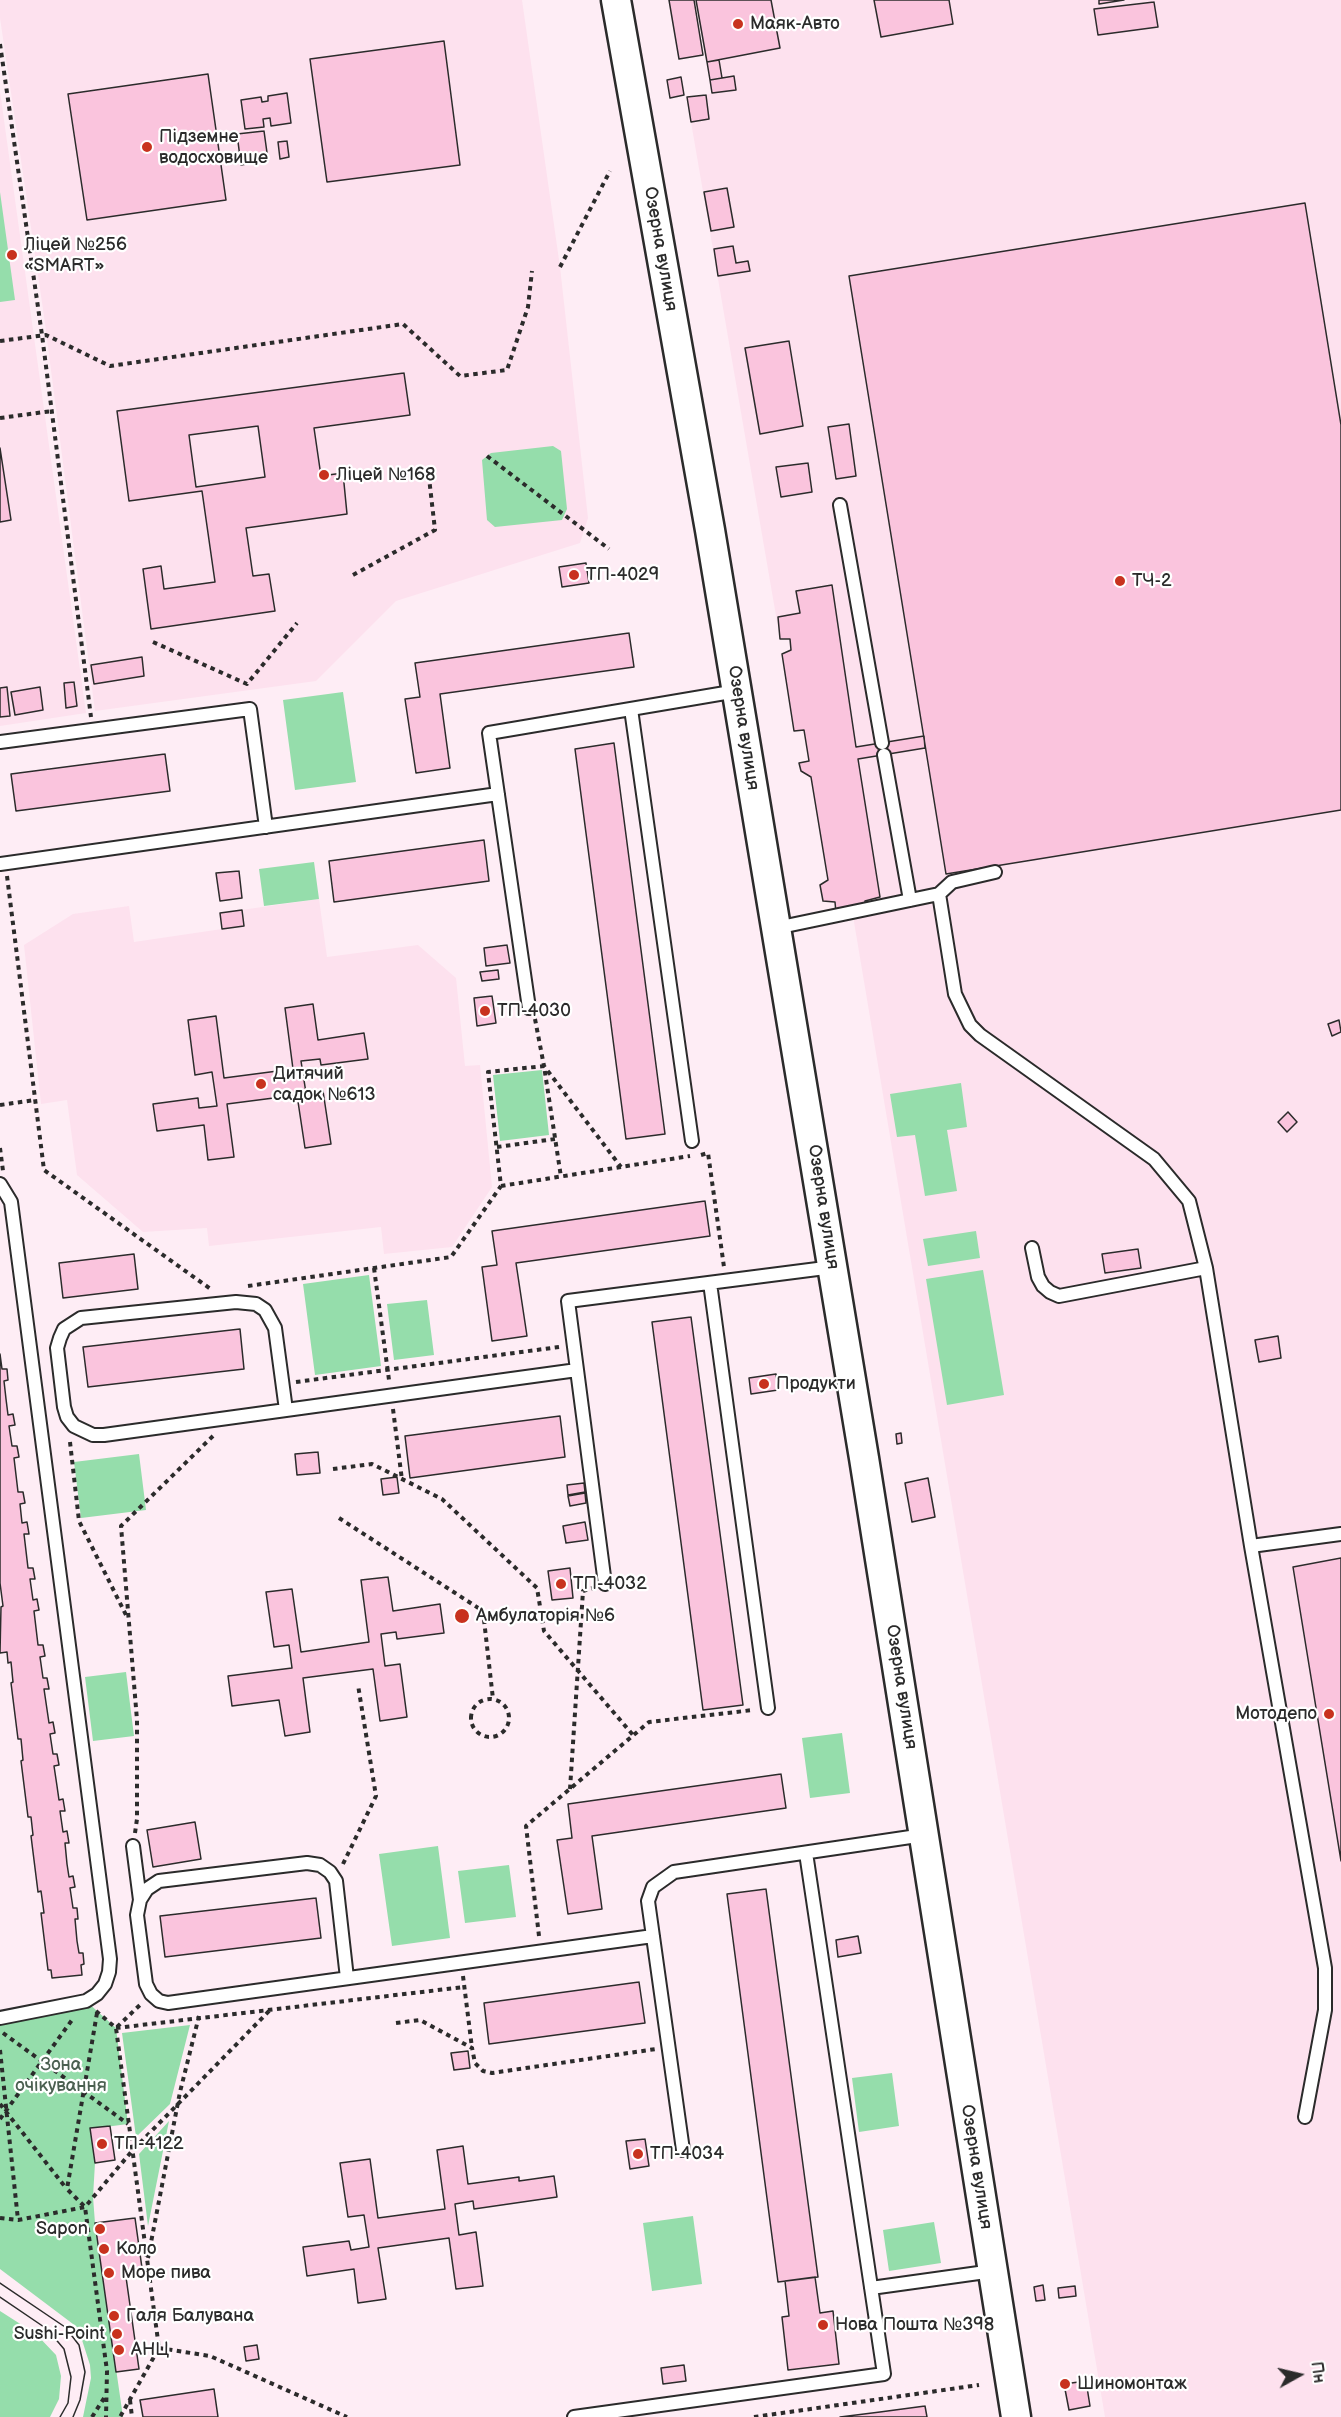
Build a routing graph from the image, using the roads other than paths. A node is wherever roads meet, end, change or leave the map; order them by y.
1 (616, 0) edge
2 (840, 506) dead end
3 (737, 691) junction
4 (631, 709) junction
5 (0, 742) edge
6 (498, 794) junction
7 (266, 826) junction
8 (3, 864) edge
9 (995, 872) dead end
10 (939, 894) junction
11 (910, 900) junction
12 (776, 928) junction
13 (529, 1008) road end
14 (692, 1141) dead end
15 (0, 1184) edge
16 (1032, 1248) dead end
17 (833, 1267) junction
18 (1206, 1268) junction
19 (710, 1283) junction
20 (577, 1370) junction
21 (286, 1410) junction
22 (1341, 1534) edge
23 (1251, 1546) junction
24 (605, 1584) road end
25 (768, 1708) road end
26 (924, 1836) junction
27 (133, 1846) road end
28 (806, 1852) junction
29 (140, 1900) junction
30 (653, 1936) junction
31 (347, 1978) junction
32 (0, 2018) edge
33 (1305, 2117) dead end
34 (683, 2150) dead end
35 (993, 2271) junction
36 (872, 2288) junction
37 (574, 2417) edge
38 (1016, 2417) edge

1 - 3 street, Озерна вулиця
2 - 11 lane
3 - 4 lane
3 - 12 street, Озерна вулиця
4 - 6 lane
4 - 14 lane
5 - 7 lane
6 - 7 lane
6 - 13 lane
7 - 8 lane
9 - 10 lane
10 - 11 lane
10 - 18 lane
11 - 12 lane
12 - 17 street, Озерна вулиця
15 - 32 lane
16 - 18 lane
17 - 19 lane
17 - 26 street, Озерна вулиця
18 - 23 lane
19 - 20 lane
19 - 25 lane
20 - 21 lane
20 - 24 lane
21 - 21 lane
22 - 23 lane
23 - 33 lane
26 - 28 lane
26 - 35 street, Озерна вулиця
27 - 29 lane
28 - 30 lane
28 - 36 lane
29 - 31 lane
29 - 31 lane
30 - 31 lane
30 - 34 lane
35 - 36 lane
35 - 38 street, Озерна вулиця
36 - 37 lane

